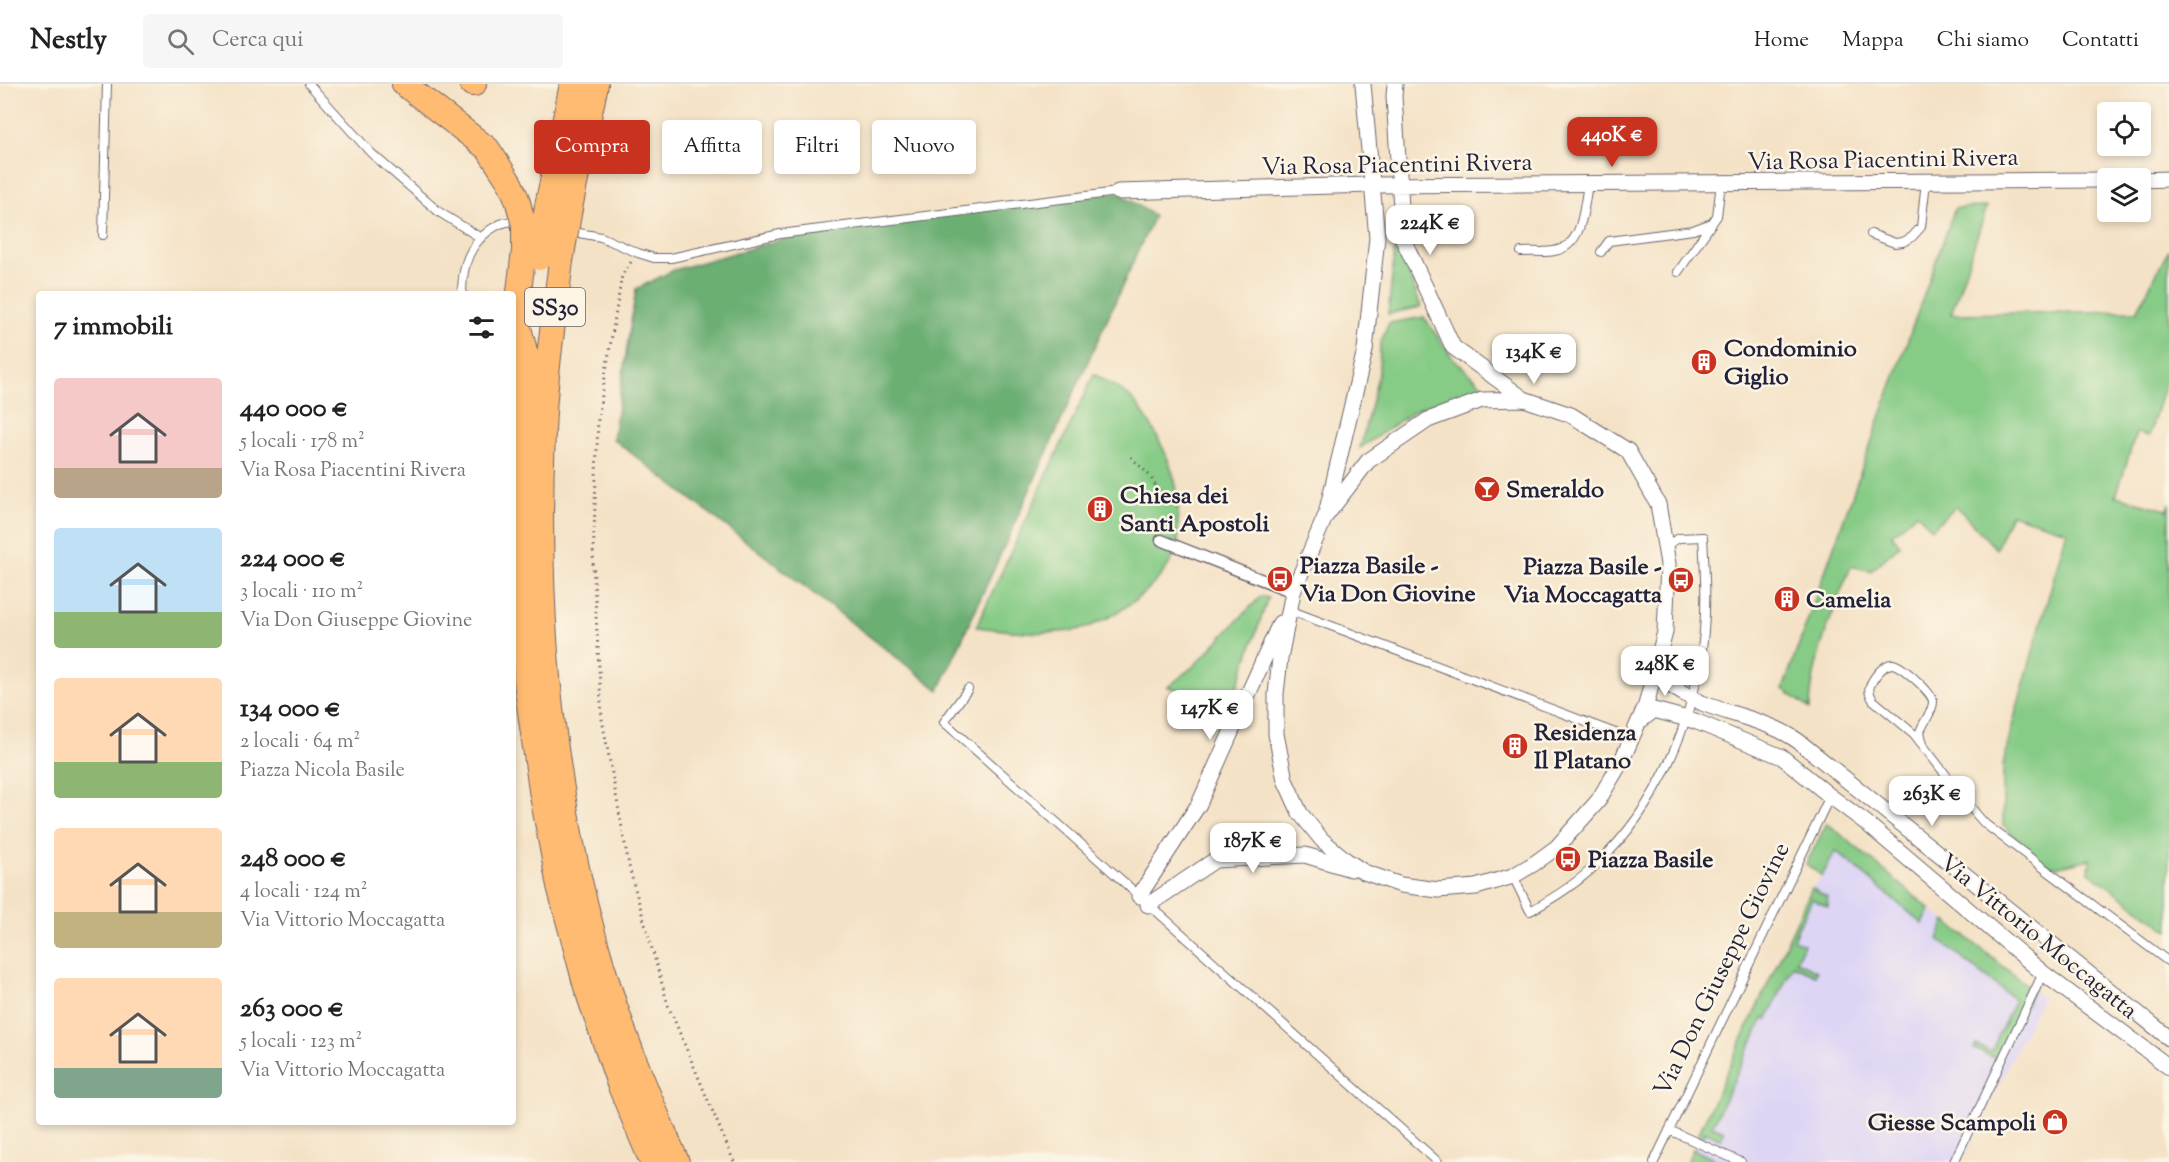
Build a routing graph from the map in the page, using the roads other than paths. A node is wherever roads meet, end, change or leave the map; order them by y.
1 (107, 84) edge
2 (309, 84) edge
3 (404, 84) edge
4 (572, 84) edge
5 (596, 84) edge
6 (1364, 84) edge
7 (1395, 84) edge
8 (2169, 179) edge
9 (2097, 180) edge
10 (2151, 180) edge
11 (1926, 182) junction
12 (1721, 183) junction
13 (1372, 185) junction
14 (1588, 185) junction
15 (1400, 186) junction
16 (1118, 192) joint
17 (558, 207) junction
18 (1712, 223) junction
19 (1871, 234) dead end
20 (103, 235) dead end
21 (481, 238) junction
22 (1521, 252) dead end
23 (1601, 252) dead end
24 (541, 256) junction
25 (1678, 272) dead end
26 (463, 291) edge
27 (538, 354) junction
28 (1524, 399) junction
29 (1325, 517) junction
30 (1161, 540) dead end
31 (1665, 546) junction
32 (1293, 592) junction
33 (1289, 610) junction
34 (1658, 658) junction
35 (968, 689) dead end
36 (1692, 697) junction
37 (1686, 718) junction
38 (1637, 723) junction
39 (1631, 739) junction
40 (1924, 748) junction
41 (1830, 796) junction
42 (1364, 872) junction
43 (1513, 876) junction
44 (1143, 901) junction
45 (2169, 962) edge
46 (2043, 973) junction
47 (2169, 1038) edge
48 (2169, 1067) edge
49 (1669, 1130) junction
50 (652, 1162) edge
51 (677, 1162) edge
52 (1438, 1162) edge
53 (1654, 1162) edge
54 (1741, 1162) edge
55 (1954, 1162) edge

1 - 20 lane
2 - 21 lane
3 - 24 highway, bridge
4 - 17 highway, SS30
5 - 17 highway, SS30
6 - 13 street
7 - 15 street
8 - 10 street
9 - 11 street, Via Rosa Piacentini Rivera
11 - 12 street, Via Rosa Piacentini Rivera
11 - 19 lane
12 - 14 street, Via Rosa Piacentini Rivera
12 - 18 lane
13 - 15 street, Via Rosa Piacentini Rivera
13 - 16 street, Via Rosa Piacentini Rivera
13 - 29 street
14 - 15 street, Via Rosa Piacentini Rivera
14 - 22 lane
15 - 28 street
16 - 21 lane
17 - 24 highway, SS30, bridge
18 - 23 lane
18 - 25 lane
21 - 26 lane
24 - 27 highway, SS30
24 - 27 highway
27 - 50 highway
27 - 51 highway
28 - 29 street
28 - 31 street
29 - 32 street
30 - 32 street
31 - 34 street
31 - 36 lane
32 - 33 street
32 - 44 street
33 - 39 lane
33 - 42 street
34 - 36 street, Via Vittorio Moccagatta
34 - 38 street
35 - 44 lane
36 - 37 lane
36 - 47 street, Via Vittorio Moccagatta
37 - 38 street, Via Vittorio Moccagatta
37 - 41 street, Via Vittorio Moccagatta
37 - 43 lane
38 - 39 street
39 - 43 street
40 - 40 lane
40 - 45 lane
41 - 46 street, Via Vittorio Moccagatta
41 - 49 lane, Via Don Giuseppe Giovine
42 - 43 street
42 - 44 street
44 - 52 lane
46 - 48 street, Via Vittorio Moccagatta
46 - 55 lane
49 - 53 lane, Via Don Giuseppe Giovine
49 - 54 lane

